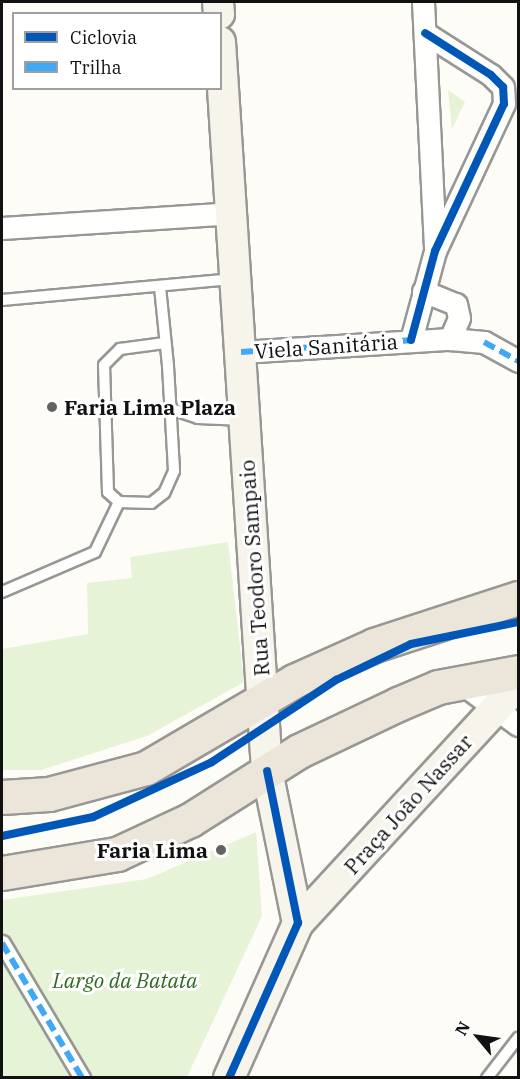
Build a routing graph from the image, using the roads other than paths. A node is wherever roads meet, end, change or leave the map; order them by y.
1 (423, 2) edge
2 (425, 33) junction
3 (222, 73) edge
4 (231, 213) junction
5 (2, 228) edge
6 (435, 251) junction
7 (236, 279) junction
8 (160, 287) junction
9 (423, 291) junction
10 (2, 300) edge
11 (450, 339) junction
12 (411, 340) junction
13 (165, 344) junction
14 (241, 352) junction
15 (519, 361) edge
16 (171, 409) junction
17 (244, 420) junction
18 (119, 502) junction
19 (2, 592) edge
20 (519, 598) edge
21 (519, 672) edge
22 (461, 683) junction
23 (519, 685) edge
24 (263, 698) junction
25 (507, 717) edge
26 (267, 771) junction
27 (2, 797) edge
28 (2, 873) edge
29 (298, 923) junction
30 (2, 943) edge
31 (519, 1038) edge
32 (82, 1077) edge
33 (229, 1077) edge
34 (487, 1077) edge

1 - 2 street
2 - 6 street
2 - 6 street
3 - 4 main road, Rua Teodoro Sampaio
4 - 5 street
4 - 7 main road, Rua Teodoro Sampaio
6 - 9 street
7 - 8 lane
7 - 14 main road, Rua Teodoro Sampaio
8 - 10 lane
8 - 13 lane
9 - 11 street
9 - 12 street
11 - 12 street, Viela Sanitária
11 - 15 street, Viela Sanitária
12 - 14 street, Viela Sanitária
13 - 16 lane
13 - 18 lane
14 - 17 main road, Rua Teodoro Sampaio
16 - 17 lane
16 - 18 lane
17 - 24 main road, Rua Teodoro Sampaio
18 - 19 lane
20 - 24 highway
21 - 22 highway
22 - 25 street
22 - 26 highway
23 - 25 main road, Praça João Nassar
24 - 26 main road, Rua Teodoro Sampaio
24 - 27 highway
25 - 29 main road, Praça João Nassar
26 - 28 highway
26 - 29 main road, Rua Teodoro Sampaio
29 - 33 main road
30 - 32 street
31 - 34 lane

